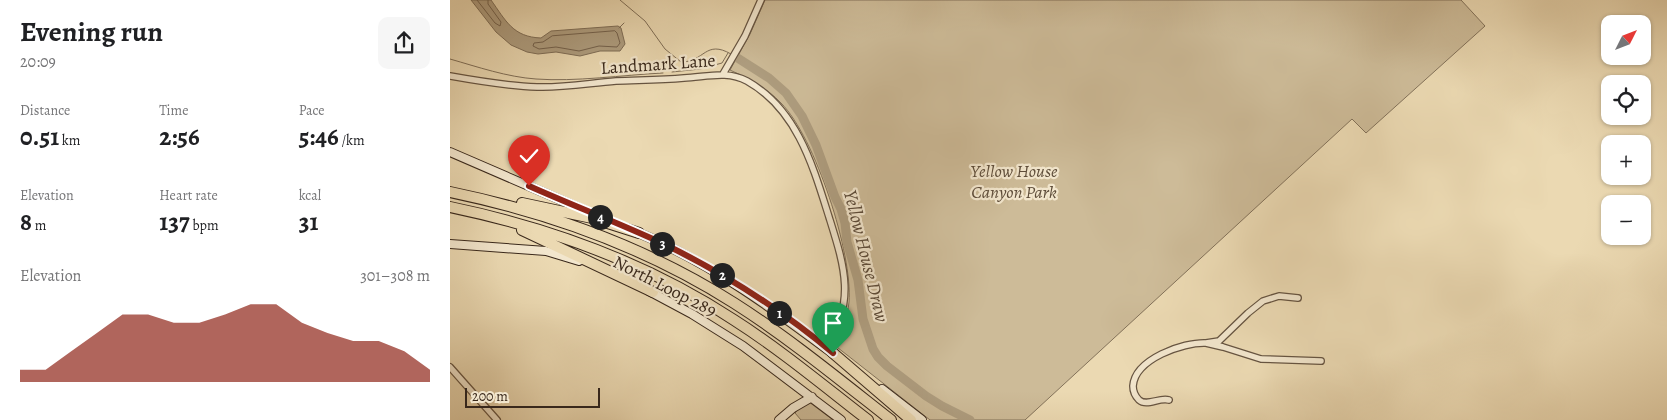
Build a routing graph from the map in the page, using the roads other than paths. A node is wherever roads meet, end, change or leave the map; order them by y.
1 (761, 0) edge
2 (723, 74) junction
3 (450, 76) edge
4 (450, 152) edge
5 (450, 192) edge
6 (450, 207) edge
7 (475, 212) junction
8 (639, 233) junction
9 (450, 244) edge
10 (653, 292) junction
11 (1298, 298) dead end
12 (1206, 343) junction
13 (829, 350) junction
14 (1321, 362) dead end
15 (450, 367) edge
16 (799, 387) junction
17 (812, 397) junction
18 (1169, 400) dead end
19 (793, 408) junction
20 (497, 420) edge
21 (779, 420) edge
22 (840, 420) edge
23 (868, 420) edge
24 (891, 420) edge
25 (911, 420) edge
26 (922, 420) edge

1 - 2 street
2 - 3 street, Landmark Lane
2 - 13 street, Landmark Lane
4 - 8 main road, North Loop 289
5 - 8 highway
5 - 24 highway
6 - 7 highway
7 - 10 highway
7 - 23 highway
8 - 13 main road, North Loop 289
9 - 10 main road, North Loop 289
10 - 16 main road, North Loop 289
11 - 12 street
12 - 14 street
12 - 18 street
13 - 25 highway
13 - 26 main road, North Loop 289
15 - 20 street
16 - 17 main road, North Loop 289
16 - 19 main road
17 - 19 main road
17 - 22 main road, North Loop 289
19 - 21 main road

